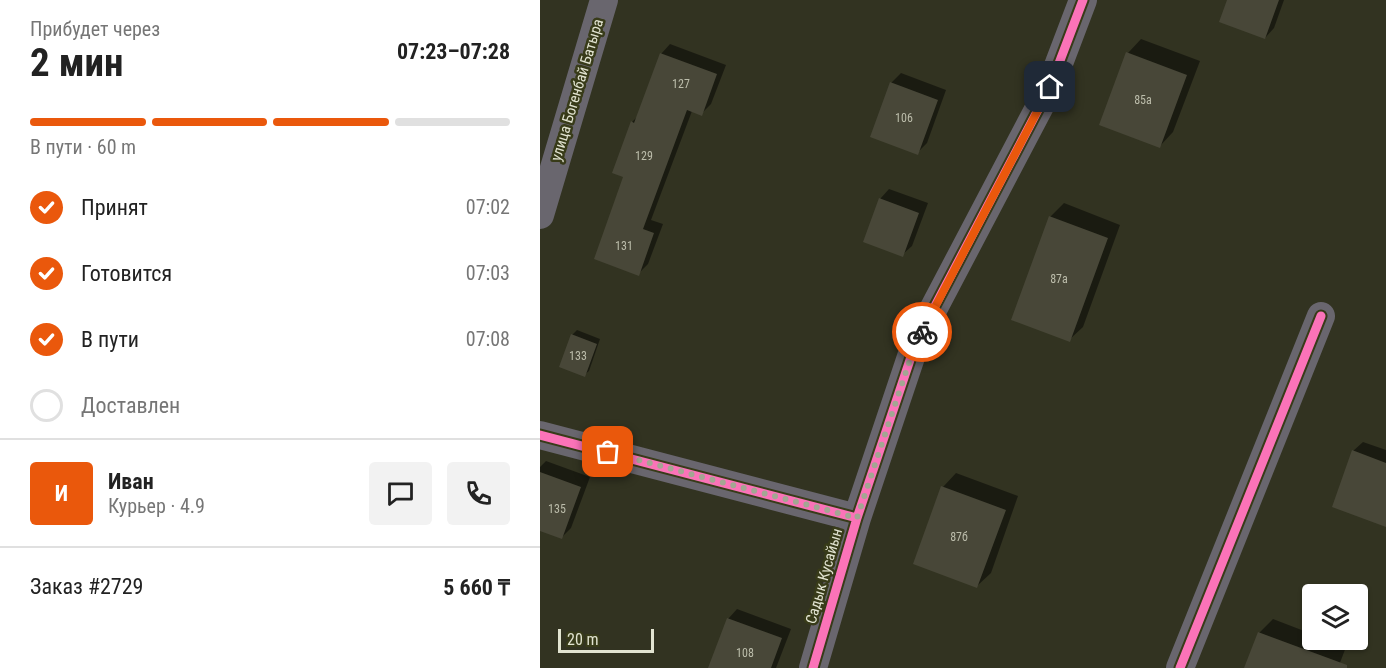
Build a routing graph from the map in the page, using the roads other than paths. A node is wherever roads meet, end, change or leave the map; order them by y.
1 (604, 0) edge
2 (1083, 0) edge
3 (540, 215) edge
4 (1321, 316) dead end
5 (540, 435) edge
6 (857, 518) junction
7 (813, 668) edge
8 (1180, 668) edge

1 - 3 street, улица Богенбай Батыра
2 - 6 street, Садык Кусайын
4 - 8 street
5 - 6 street
6 - 7 street, Садык Кусайын

